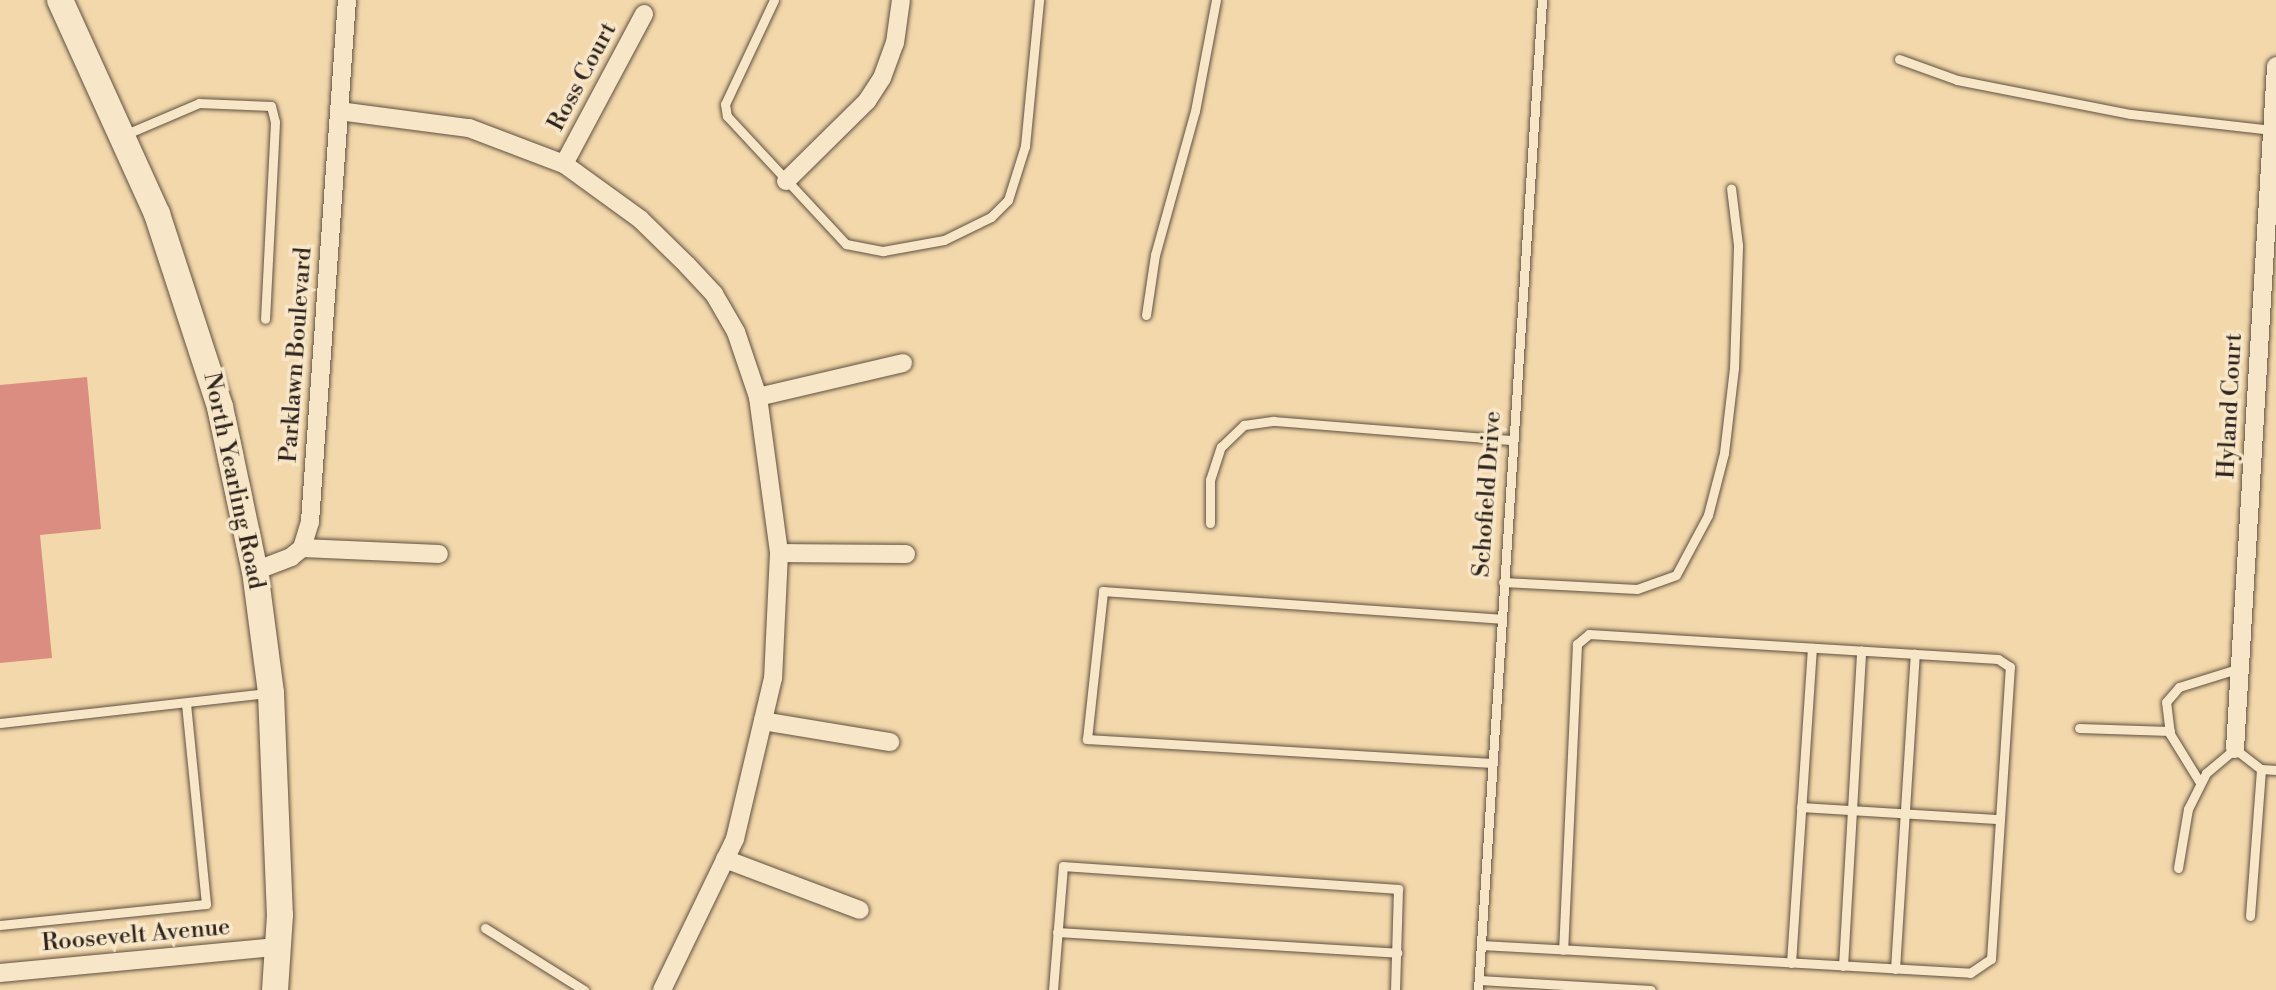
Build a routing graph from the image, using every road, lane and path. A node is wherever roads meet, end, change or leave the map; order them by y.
1 (60, 0) edge
2 (347, 0) edge
3 (774, 0) edge
4 (901, 0) edge
5 (1039, 0) edge
6 (1216, 0) edge
7 (1542, 0) edge
8 (644, 14) dead end
9 (1899, 59) dead end
10 (2276, 66) edge
11 (339, 111) junction
12 (2272, 130) junction
13 (124, 135) junction
14 (564, 164) junction
15 (786, 181) junction
16 (1731, 188) dead end
17 (1146, 315) dead end
18 (265, 319) dead end
19 (903, 363) dead end
20 (758, 397) junction
21 (1512, 440) junction
22 (1210, 523) dead end
23 (302, 548) junction
24 (779, 553) junction
25 (439, 554) dead end
26 (906, 554) dead end
27 (255, 571) junction
28 (1503, 582) junction
29 (1500, 619) junction
30 (1812, 648) junction
31 (1861, 651) junction
32 (1915, 654) junction
33 (2240, 668) junction
34 (271, 693) junction
35 (186, 705) junction
36 (763, 721) junction
37 (0, 723) edge
38 (2079, 728) dead end
39 (2170, 731) junction
40 (890, 742) dead end
41 (2235, 749) junction
42 (1492, 763) junction
43 (2261, 769) junction
44 (2276, 770) edge
45 (2199, 781) junction
46 (1801, 807) junction
47 (1852, 810) junction
48 (1904, 813) junction
49 (2000, 819) junction
50 (725, 859) junction
51 (2178, 868) dead end
52 (860, 910) dead end
53 (2250, 916) dead end
54 (0, 925) edge
55 (485, 928) dead end
56 (1057, 932) junction
57 (1481, 945) junction
58 (277, 947) junction
59 (1563, 950) junction
60 (1397, 953) junction
61 (1791, 963) junction
62 (1843, 966) junction
63 (1895, 969) junction
64 (0, 973) edge
65 (1479, 985) edge
66 (275, 990) edge
67 (584, 990) edge
68 (662, 990) edge
69 (1053, 990) edge
70 (1395, 990) edge
71 (1651, 990) edge

1 - 13 main road, North Yearling Road
2 - 11 street, Parklawn Boulevard
3 - 15 lane
4 - 15 street
5 - 15 lane
6 - 17 lane
7 - 21 lane, Schofield Drive
8 - 14 street, Ross Court
9 - 12 lane
10 - 12 street, Hyland Court
11 - 14 street
11 - 23 street, Parklawn Boulevard
12 - 33 street, Hyland Court
13 - 18 lane
13 - 27 main road, North Yearling Road
14 - 20 street
16 - 28 lane
19 - 20 street
20 - 24 street
21 - 22 lane
21 - 28 lane, Schofield Drive
23 - 25 street
23 - 27 street
24 - 26 street
24 - 36 street
27 - 34 main road, North Yearling Road
28 - 29 lane, Schofield Drive
29 - 42 lane, Schofield Drive
29 - 42 lane
30 - 31 lane
30 - 46 lane
30 - 59 lane
31 - 32 lane
31 - 47 lane
32 - 48 lane
32 - 49 lane
33 - 39 lane
33 - 41 street, Hyland Court
34 - 35 lane
34 - 58 main road, North Yearling Road
35 - 37 lane
35 - 54 lane
36 - 40 street
36 - 50 street
38 - 39 lane
39 - 45 lane
41 - 43 lane
41 - 45 lane
42 - 57 lane, Schofield Drive
43 - 44 lane
43 - 53 lane
45 - 51 lane
46 - 47 lane
46 - 61 lane
47 - 48 lane
47 - 62 lane
48 - 49 lane
48 - 63 lane
49 - 63 lane
50 - 52 street
50 - 68 street
55 - 67 lane
56 - 60 lane
56 - 60 lane
56 - 69 lane
57 - 59 lane
57 - 65 lane, Schofield Drive
58 - 64 street, Roosevelt Avenue
58 - 66 main road, North Yearling Road
59 - 61 lane
60 - 70 lane
61 - 62 lane
62 - 63 lane
65 - 71 lane

